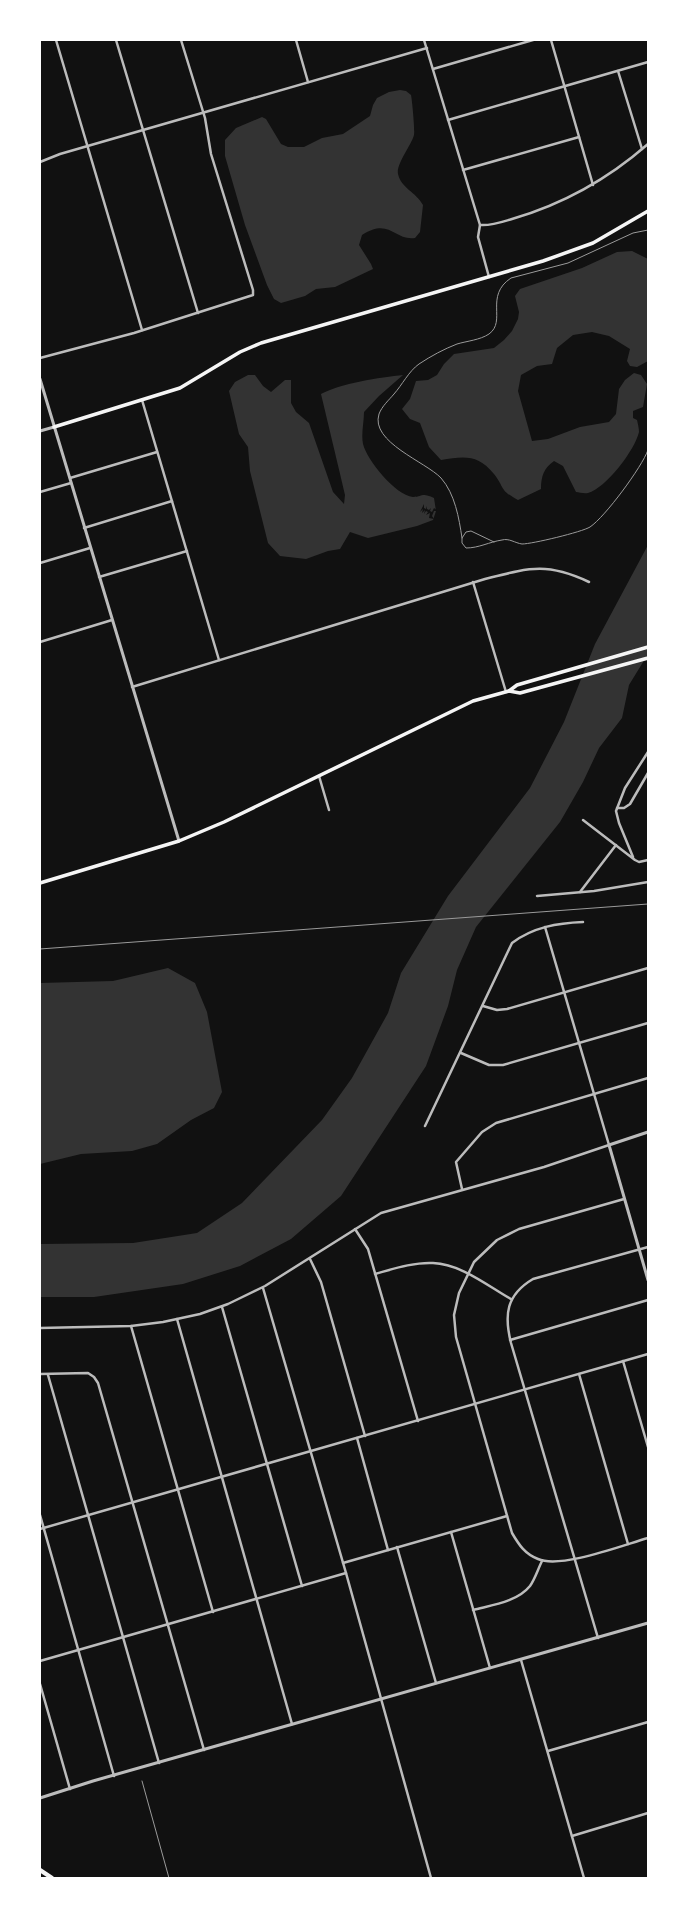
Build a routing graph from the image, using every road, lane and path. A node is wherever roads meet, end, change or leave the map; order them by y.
1 (56, 40) edge
2 (116, 40) edge
3 (181, 40) edge
4 (296, 40) edge
5 (424, 40) edge
6 (533, 40) edge
7 (550, 40) edge
8 (426, 48) junction
9 (648, 62) edge
10 (433, 69) junction
11 (618, 71) junction
12 (308, 82) junction
13 (564, 86) junction
14 (203, 113) junction
15 (448, 120) junction
16 (143, 130) junction
17 (579, 137) junction
18 (648, 144) edge
19 (88, 146) junction
20 (642, 149) junction
21 (40, 162) edge
22 (463, 170) junction
23 (593, 185) junction
24 (648, 211) edge
25 (480, 226) junction
26 (490, 277) junction
27 (198, 313) junction
28 (142, 330) junction
29 (40, 358) edge
30 (40, 379) edge
31 (142, 400) junction
32 (54, 427) junction
33 (40, 431) edge
34 (157, 452) junction
35 (70, 478) junction
36 (71, 483) junction
37 (40, 492) edge
38 (172, 501) junction
39 (84, 528) junction
40 (90, 548) junction
41 (187, 551) junction
42 (40, 563) edge
43 (99, 576) junction
44 (474, 582) junction
45 (589, 582) dead end
46 (112, 620) junction
47 (40, 642) edge
48 (648, 648) edge
49 (648, 658) edge
50 (219, 660) junction
51 (132, 687) junction
52 (508, 692) junction
53 (648, 752) edge
54 (648, 774) edge
55 (318, 775) junction
56 (617, 808) junction
57 (329, 810) dead end
58 (583, 820) dead end
59 (179, 841) junction
60 (616, 846) junction
61 (633, 857) junction
62 (648, 860) edge
63 (648, 882) edge
64 (40, 883) edge
65 (580, 892) junction
66 (537, 896) dead end
67 (583, 922) dead end
68 (545, 927) junction
69 (648, 968) edge
70 (564, 993) junction
71 (483, 1006) junction
72 (648, 1023) edge
73 (578, 1043) junction
74 (461, 1053) junction
75 (648, 1078) edge
76 (594, 1094) junction
77 (425, 1126) dead end
78 (648, 1132) edge
79 (609, 1145) junction
80 (462, 1190) junction
81 (624, 1199) junction
82 (355, 1229) junction
83 (648, 1247) edge
84 (639, 1249) junction
85 (310, 1259) junction
86 (375, 1274) junction
87 (466, 1274) junction
88 (648, 1280) edge
89 (262, 1288) junction
90 (511, 1299) junction
91 (648, 1300) edge
92 (222, 1307) junction
93 (176, 1319) junction
94 (131, 1326) junction
95 (40, 1328) edge
96 (510, 1340) junction
97 (648, 1354) edge
98 (623, 1361) junction
99 (40, 1374) edge
100 (579, 1374) junction
101 (48, 1375) junction
102 (525, 1390) junction
103 (475, 1404) junction
104 (418, 1421) junction
105 (365, 1436) junction
106 (357, 1438) junction
107 (648, 1447) edge
108 (311, 1451) junction
109 (267, 1464) junction
110 (222, 1477) junction
111 (178, 1490) junction
112 (133, 1503) junction
113 (40, 1515) edge
114 (88, 1515) junction
115 (507, 1516) junction
116 (44, 1528) junction
117 (40, 1529) edge
118 (451, 1532) junction
119 (648, 1538) edge
120 (628, 1544) junction
121 (397, 1547) junction
122 (388, 1550) junction
123 (574, 1559) junction
124 (542, 1561) junction
125 (343, 1563) junction
126 (346, 1573) junction
127 (302, 1586) junction
128 (256, 1600) junction
129 (473, 1610) junction
130 (213, 1612) junction
131 (648, 1623) edge
132 (168, 1625) junction
133 (123, 1638) junction
134 (598, 1638) junction
135 (78, 1650) junction
136 (521, 1660) junction
137 (40, 1662) edge
138 (490, 1668) junction
139 (40, 1684) edge
140 (436, 1684) junction
141 (380, 1699) junction
142 (648, 1722) edge
143 (292, 1725) junction
144 (204, 1751) junction
145 (548, 1751) junction
146 (159, 1763) junction
147 (114, 1776) junction
148 (70, 1789) junction
149 (40, 1798) edge
150 (648, 1813) edge
151 (572, 1836) junction
152 (40, 1870) edge
153 (52, 1878) edge
154 (431, 1878) edge
155 (584, 1878) edge

1 - 19 street
2 - 16 street
3 - 14 street
4 - 12 street
5 - 8 street
6 - 10 street
7 - 13 street
8 - 10 street
8 - 12 street
9 - 11 street
10 - 15 street
11 - 13 street
11 - 20 street
12 - 14 street
13 - 15 street
13 - 17 street
14 - 16 street
14 - 27 street
15 - 22 street
16 - 19 street
16 - 27 street
17 - 22 street
17 - 23 street
18 - 20 street
19 - 21 street
19 - 28 street
20 - 23 street
22 - 25 street
23 - 25 street
24 - 26 main road
25 - 26 street
26 - 31 main road
27 - 28 street
28 - 29 street
30 - 32 street
31 - 32 main road
31 - 34 street
32 - 33 street
32 - 35 street
34 - 35 street
34 - 38 street
35 - 36 street
36 - 37 street
36 - 39 street
38 - 39 street
38 - 41 street
39 - 40 street
40 - 42 street
40 - 43 street
41 - 43 street
41 - 50 street
43 - 46 street
44 - 45 street
44 - 50 street
44 - 52 street
46 - 47 street
46 - 51 street
48 - 52 main road
49 - 52 main road
50 - 51 street
51 - 59 street
52 - 55 main road
53 - 56 street
54 - 56 street
55 - 57 street
55 - 59 main road
56 - 61 street
58 - 60 street
59 - 64 main road
60 - 61 street
60 - 65 street
61 - 62 street
63 - 65 street
65 - 66 street
67 - 68 street
68 - 70 street
68 - 71 street
69 - 70 street
70 - 71 street
70 - 73 street
71 - 74 street
72 - 73 street
73 - 74 street
73 - 76 street
74 - 77 street
75 - 76 street
76 - 79 street
76 - 80 street
78 - 79 street
79 - 80 street
79 - 81 street
80 - 82 street
81 - 84 street
81 - 87 street
82 - 85 street
82 - 86 street
83 - 84 street
84 - 88 street
84 - 90 street
85 - 89 street
85 - 105 street
86 - 87 street
86 - 104 street
87 - 90 street
87 - 103 street
89 - 92 street
89 - 108 street
90 - 96 street
91 - 96 street
92 - 93 street
92 - 109 street
93 - 94 street
93 - 110 street
94 - 95 street
94 - 111 street
96 - 102 street
97 - 98 street
98 - 100 street
98 - 107 street
99 - 101 street
100 - 102 street
100 - 120 street
101 - 112 street
101 - 114 street
102 - 103 street
102 - 123 street
103 - 104 street
103 - 115 street
104 - 105 street
105 - 106 street
106 - 108 street
106 - 122 street
108 - 109 street
108 - 125 street
109 - 110 street
109 - 127 street
110 - 111 street
110 - 128 street
111 - 112 street
111 - 130 street
112 - 114 street
112 - 132 street
113 - 116 street
114 - 116 street
114 - 133 street
115 - 118 street
115 - 124 street
116 - 117 street
116 - 135 street
118 - 121 street
118 - 129 street
119 - 120 street
120 - 123 street
121 - 122 street
121 - 140 street
122 - 125 street
123 - 124 street
123 - 134 street
124 - 129 street
125 - 126 street
126 - 127 street
126 - 141 street
127 - 128 street
128 - 130 street
128 - 143 street
129 - 138 street
130 - 132 street
131 - 134 street
132 - 133 street
132 - 144 street
133 - 135 street
133 - 146 street
134 - 136 street
135 - 137 street
135 - 147 street
136 - 138 street
136 - 145 street
138 - 140 street
139 - 148 street
140 - 141 street
141 - 143 street
141 - 154 street
142 - 145 street
143 - 144 street
144 - 146 street
145 - 151 street
146 - 147 street
147 - 148 street
148 - 149 street
150 - 151 street
151 - 155 street
152 - 153 highway

